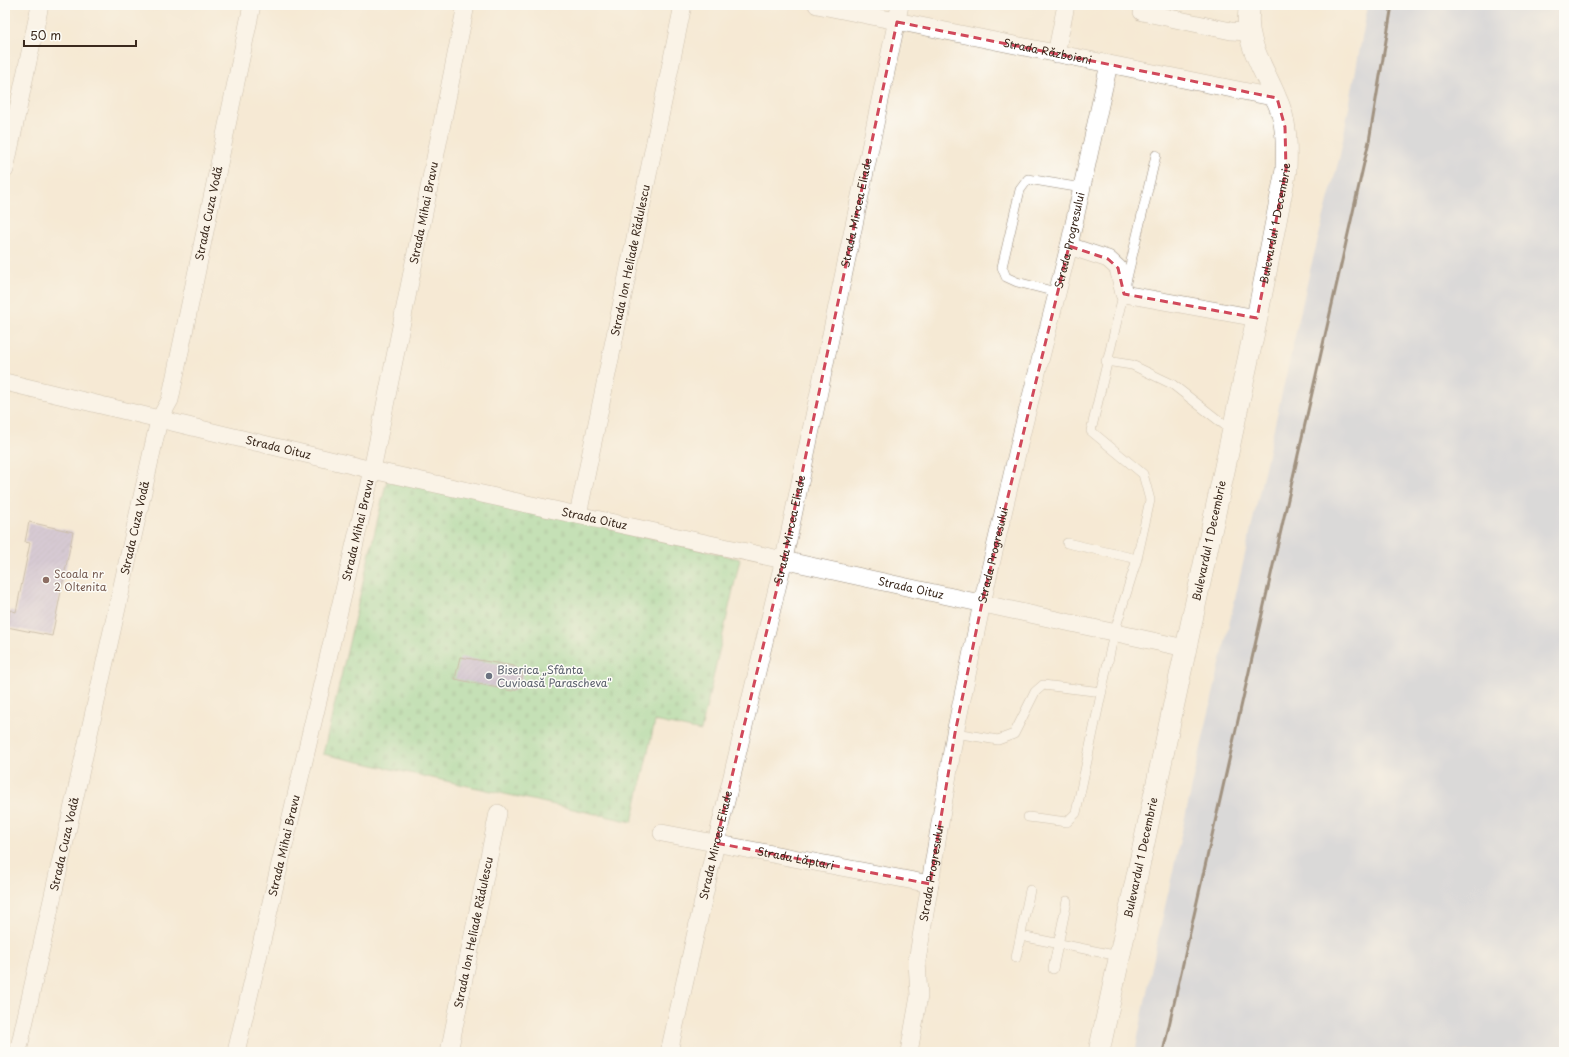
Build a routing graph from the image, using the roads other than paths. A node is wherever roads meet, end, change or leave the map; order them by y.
1 (40, 5) edge
2 (252, 5) edge
3 (466, 5) edge
4 (682, 5) edge
5 (817, 5) edge
6 (900, 5) edge
7 (1066, 5) edge
8 (1250, 5) edge
9 (1142, 12) dead end
10 (897, 22) junction
11 (1249, 32) junction
12 (1056, 54) junction
13 (1109, 64) junction
14 (1277, 98) junction
15 (1156, 155) dead end
16 (5, 170) edge
17 (1082, 188) junction
18 (1069, 246) junction
19 (1056, 292) junction
20 (1124, 294) junction
21 (1256, 318) junction
22 (1106, 361) junction
23 (5, 382) edge
24 (159, 420) junction
25 (1232, 430) junction
26 (372, 470) junction
27 (578, 516) junction
28 (1067, 543) dead end
29 (784, 559) junction
30 (1137, 559) junction
31 (982, 603) junction
32 (1114, 633) junction
33 (1185, 648) junction
34 (1102, 692) junction
35 (955, 733) junction
36 (498, 813) dead end
37 (1028, 817) dead end
38 (662, 833) dead end
39 (716, 844) junction
40 (930, 884) junction
41 (1030, 890) dead end
42 (1068, 901) dead end
43 (1021, 936) junction
44 (1059, 944) junction
45 (1119, 956) junction
46 (1016, 958) dead end
47 (1053, 969) dead end
48 (18, 1052) edge
49 (236, 1052) edge
50 (449, 1052) edge
51 (670, 1052) edge
52 (909, 1052) edge
53 (1099, 1052) edge

1 - 16 street
2 - 24 street, Strada Cuza Vodă
3 - 26 street, Strada Mihai Bravu
4 - 27 street, Strada Ion Heliade Rădulescu
5 - 10 street, Strada Războieni
6 - 10 street, Strada Mircea Eliade
7 - 12 street
8 - 11 street, Bulevardul 1 Decembrie
9 - 11 street
10 - 12 street, Strada Războieni
10 - 29 street, Strada Mircea Eliade
11 - 14 street, Bulevardul 1 Decembrie
12 - 13 street, Strada Războieni
13 - 14 street, Strada Războieni
13 - 17 street, Strada Progresului
14 - 21 street, Bulevardul 1 Decembrie
15 - 20 lane
17 - 18 street, Strada Progresului
17 - 19 lane
18 - 19 street, Strada Progresului
18 - 20 street
19 - 31 street, Strada Progresului
20 - 21 street
20 - 22 lane
21 - 25 street, Bulevardul 1 Decembrie
22 - 25 lane
22 - 30 lane
23 - 24 street, Strada Oituz
24 - 26 street, Strada Oituz
24 - 48 street, Strada Cuza Vodă
25 - 33 street, Bulevardul 1 Decembrie
26 - 27 street, Strada Oituz
26 - 49 street, Strada Mihai Bravu
27 - 29 street, Strada Oituz
28 - 30 lane
29 - 31 street, Strada Oituz
29 - 39 street, Strada Mircea Eliade
30 - 32 lane
31 - 32 street, Strada Oituz
31 - 35 street, Strada Progresului
32 - 33 street, Strada Oituz
32 - 34 lane
33 - 45 street, Bulevardul 1 Decembrie
34 - 35 lane
34 - 37 lane
35 - 40 street, Strada Progresului
36 - 50 street, Strada Ion Heliade Rădulescu
38 - 39 street, Strada Lăptari
39 - 40 street, Strada Lăptari
39 - 51 street, Strada Mircea Eliade
40 - 52 street, Strada Progresului
41 - 43 lane
42 - 44 lane
43 - 44 lane
43 - 46 lane
44 - 45 lane
44 - 47 lane
45 - 53 street, Bulevardul 1 Decembrie

